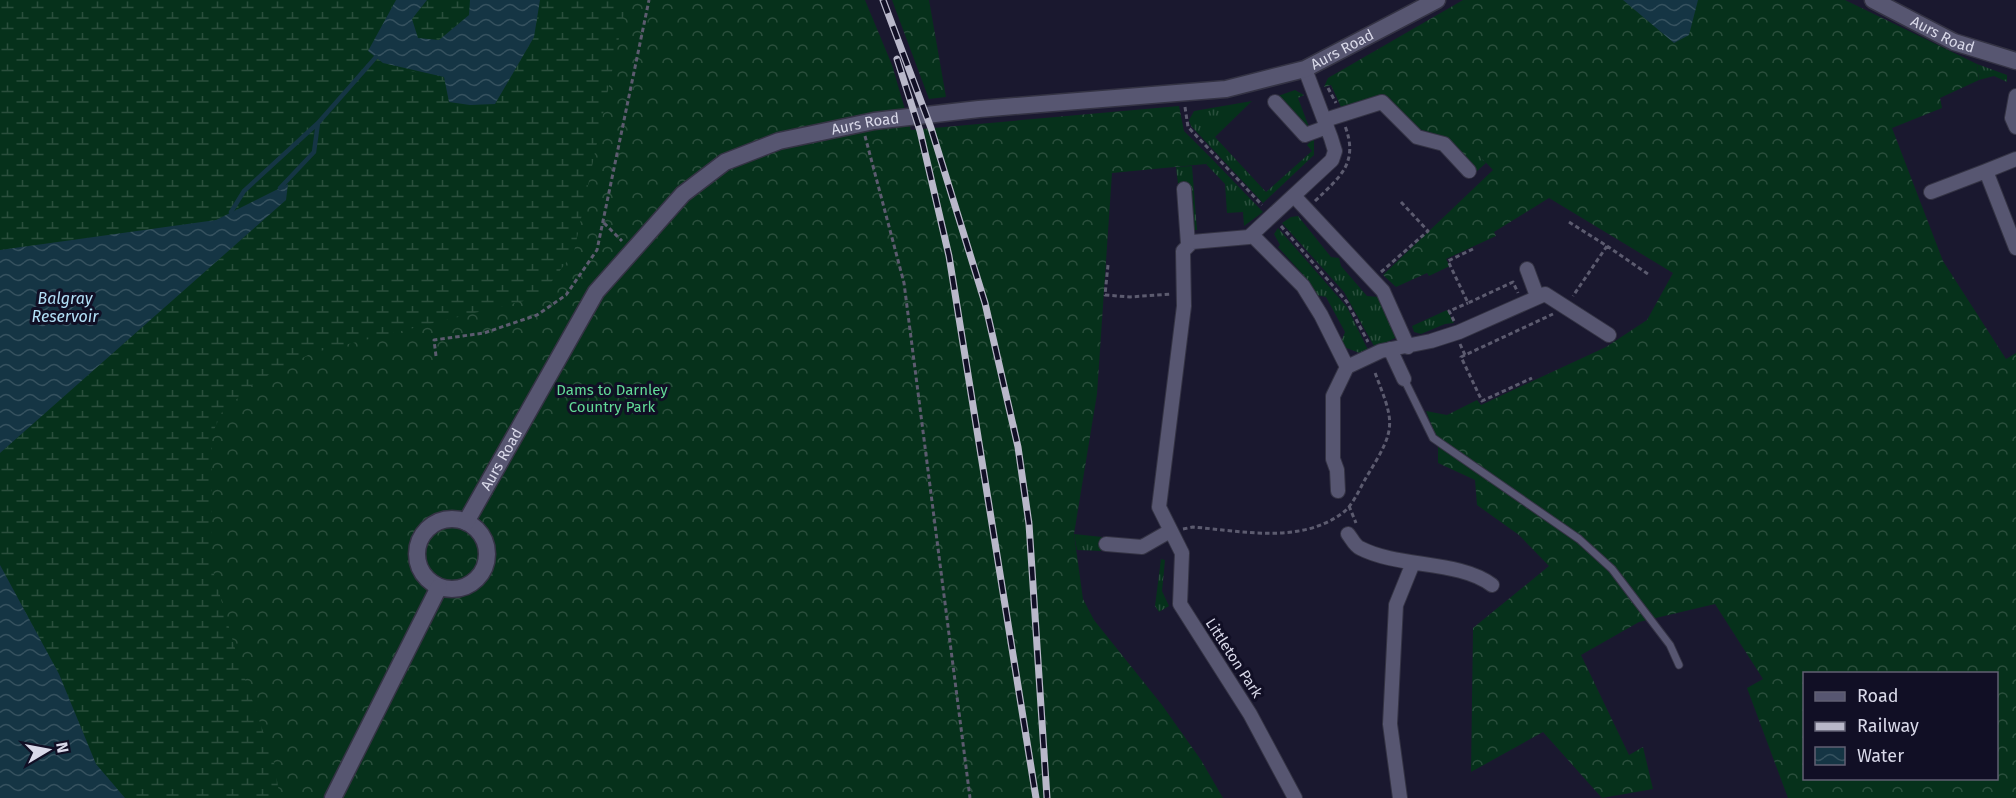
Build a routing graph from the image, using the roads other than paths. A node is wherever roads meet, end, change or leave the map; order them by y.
1 (1437, 0) edge
2 (1873, 0) edge
3 (2016, 61) edge
4 (1305, 69) junction
5 (2016, 96) edge
6 (1275, 102) dead end
7 (1326, 123) junction
8 (2016, 127) edge
9 (2016, 159) edge
10 (1469, 171) dead end
11 (1986, 171) junction
12 (1184, 189) dead end
13 (1931, 192) dead end
14 (1294, 196) junction
15 (1252, 234) junction
16 (1188, 244) junction
17 (2016, 248) edge
18 (1527, 269) dead end
19 (1537, 296) junction
20 (1609, 335) dead end
21 (1408, 347) junction
22 (1390, 349) junction
23 (1347, 367) junction
24 (1404, 379) joint
25 (1338, 491) dead end
26 (466, 522) junction
27 (1170, 531) junction
28 (1348, 534) dead end
29 (1106, 544) dead end
30 (1413, 563) junction
31 (1492, 585) dead end
32 (439, 587) junction
33 (1679, 665) dead end
34 (333, 798) edge
35 (1295, 798) edge
36 (1400, 798) edge

1 - 4 street, Aurs Road
2 - 3 street, Aurs Road
4 - 7 street
4 - 26 street, Aurs Road
5 - 8 street
6 - 7 street
7 - 10 street
7 - 14 street
9 - 11 street
11 - 13 street
11 - 17 street
12 - 16 street, Littleton Park
14 - 15 street
14 - 21 street
15 - 16 street
15 - 23 street
16 - 27 street, Littleton Park
18 - 19 street
19 - 20 street
19 - 21 street
21 - 22 street
22 - 23 street
22 - 24 street
23 - 25 street
24 - 33 lane
26 - 32 street
26 - 32 street
27 - 29 street
27 - 35 street, Littleton Park
28 - 30 street
30 - 31 street
30 - 36 street
32 - 34 street

